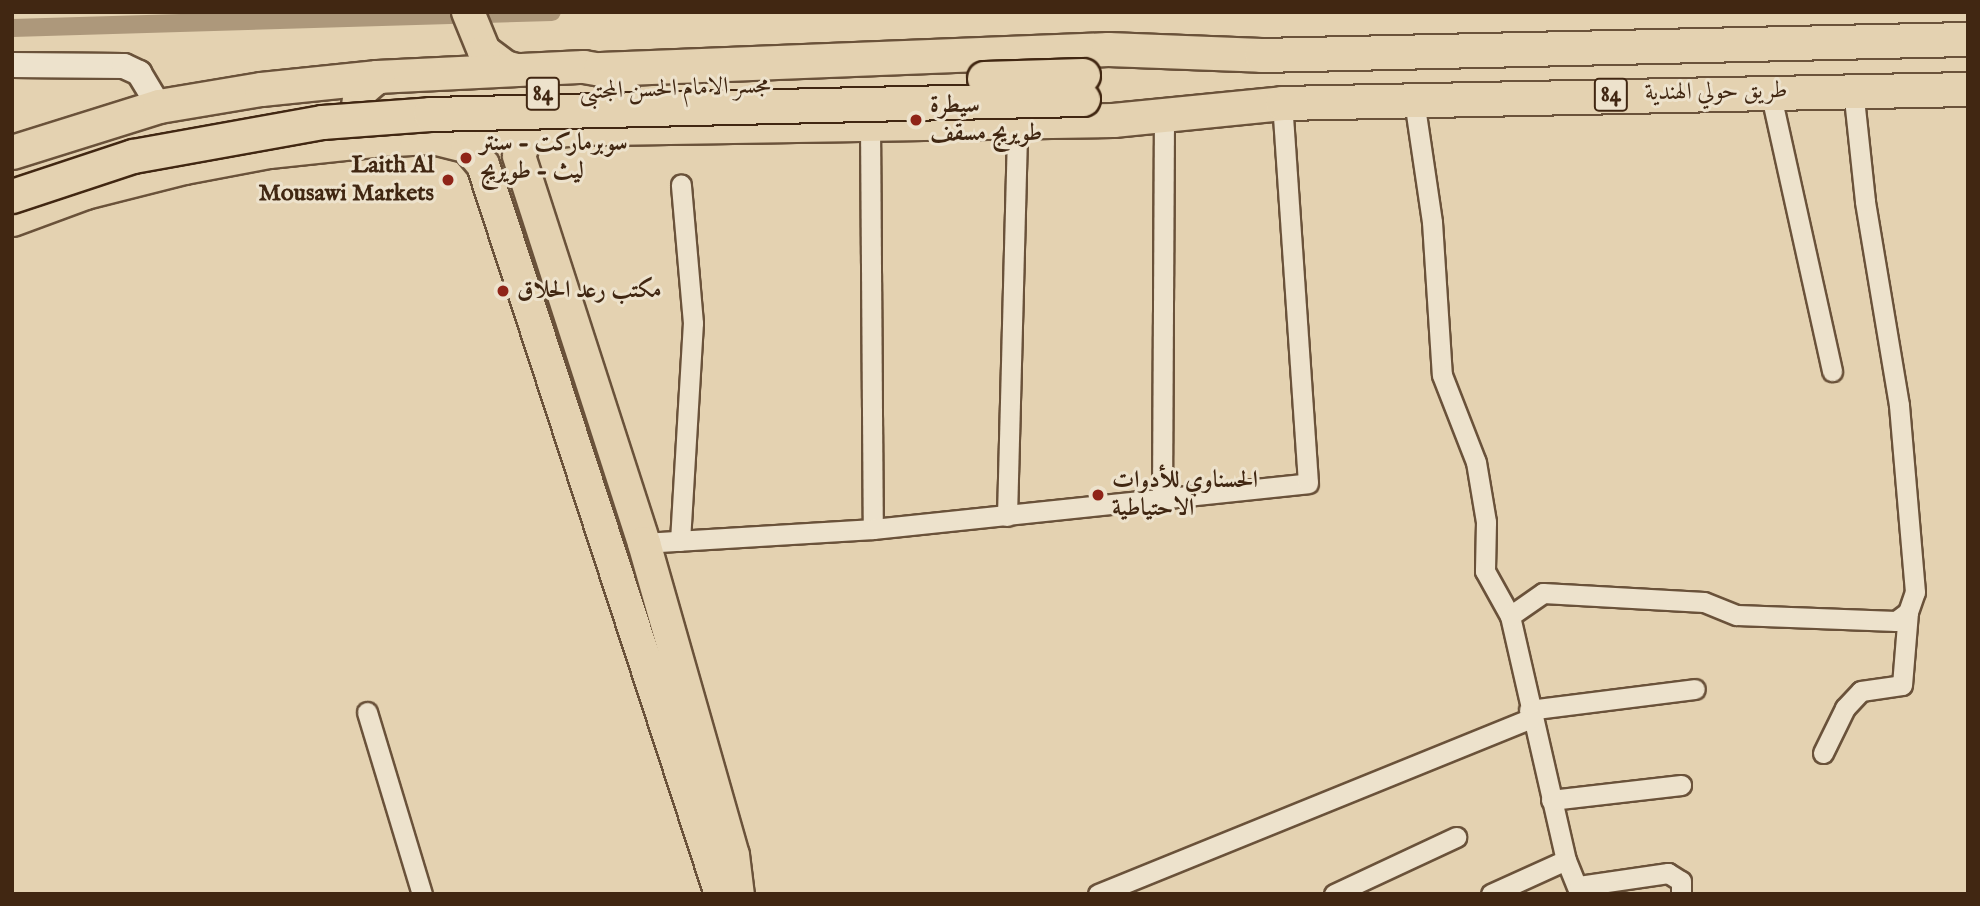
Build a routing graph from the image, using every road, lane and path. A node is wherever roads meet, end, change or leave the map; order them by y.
1 (449, 12) edge
2 (468, 33) edge
3 (1968, 39) edge
4 (1261, 55) junction
5 (12, 65) edge
6 (656, 67) junction
7 (600, 69) junction
8 (517, 70) junction
9 (433, 73) junction
10 (377, 77) junction
11 (326, 82) junction
12 (1083, 87) junction
13 (1853, 89) junction
14 (1968, 89) edge
15 (1770, 91) junction
16 (1414, 100) junction
17 (1268, 104) junction
18 (159, 106) junction
19 (1164, 113) junction
20 (1017, 122) junction
21 (870, 124) junction
22 (605, 128) junction
23 (662, 128) junction
24 (544, 133) junction
25 (433, 138) junction
26 (384, 139) junction
27 (327, 143) junction
28 (12, 152) edge
29 (12, 176) edge
30 (681, 184) dead end
31 (12, 196) edge
32 (12, 219) edge
33 (1832, 371) dead end
34 (1162, 498) junction
35 (1007, 516) junction
36 (873, 529) junction
37 (680, 541) junction
38 (644, 543) junction
39 (1908, 612) junction
40 (1510, 615) junction
41 (1695, 689) dead end
42 (367, 712) dead end
43 (1529, 714) junction
44 (1823, 753) dead end
45 (1681, 785) dead end
46 (1551, 800) junction
47 (1457, 837) dead end
48 (733, 855) junction
49 (1566, 860) junction
50 (1580, 890) edge
51 (422, 894) edge
52 (721, 894) edge
53 (738, 894) edge
54 (751, 894) edge
55 (1098, 894) edge
56 (1334, 894) edge
57 (1491, 894) edge
58 (1681, 894) edge

1 - 2 main road
2 - 8 main road
2 - 9 main road
3 - 4 highway, طريق حولي الهندية / 84
4 - 6 highway
4 - 12 highway, مجسر الامام الحسن المجتبى / 84
5 - 18 street
6 - 7 highway
6 - 23 highway
7 - 8 main road
7 - 22 main road
8 - 9 main road
9 - 10 main road
10 - 11 highway
10 - 26 main road
11 - 18 highway
11 - 27 highway
12 - 17 highway, مجسر الامام الحسن المجتبى / 84
12 - 29 highway, مجسر الامام الحسن المجتبى / 84, bridge
12 - 31 highway, مجسر الامام الحسن المجتبى / 84, bridge
13 - 14 highway, طريق حولي الهندية / 84
13 - 15 highway, طريق حولي الهندية / 84
13 - 39 street
15 - 16 highway, طريق حولي الهندية / 84
15 - 33 street
16 - 17 highway, طريق حولي الهندية / 84
16 - 40 street
17 - 19 highway
17 - 34 street
18 - 28 highway
19 - 20 highway
19 - 34 street
20 - 21 highway
20 - 35 street
21 - 23 highway
21 - 36 street
22 - 23 highway
22 - 24 main road
24 - 25 main road
24 - 38 main road
25 - 26 main road
25 - 52 main road
26 - 27 highway
27 - 32 highway
30 - 37 street
34 - 35 street
35 - 36 street
36 - 37 street
37 - 38 street
38 - 48 main road
39 - 40 street
39 - 44 street
40 - 43 street
41 - 43 street
42 - 51 street
43 - 46 street
43 - 55 street
45 - 46 street
46 - 49 street
47 - 56 street
48 - 53 main road
48 - 54 main road
49 - 50 street
49 - 57 street
50 - 58 street

